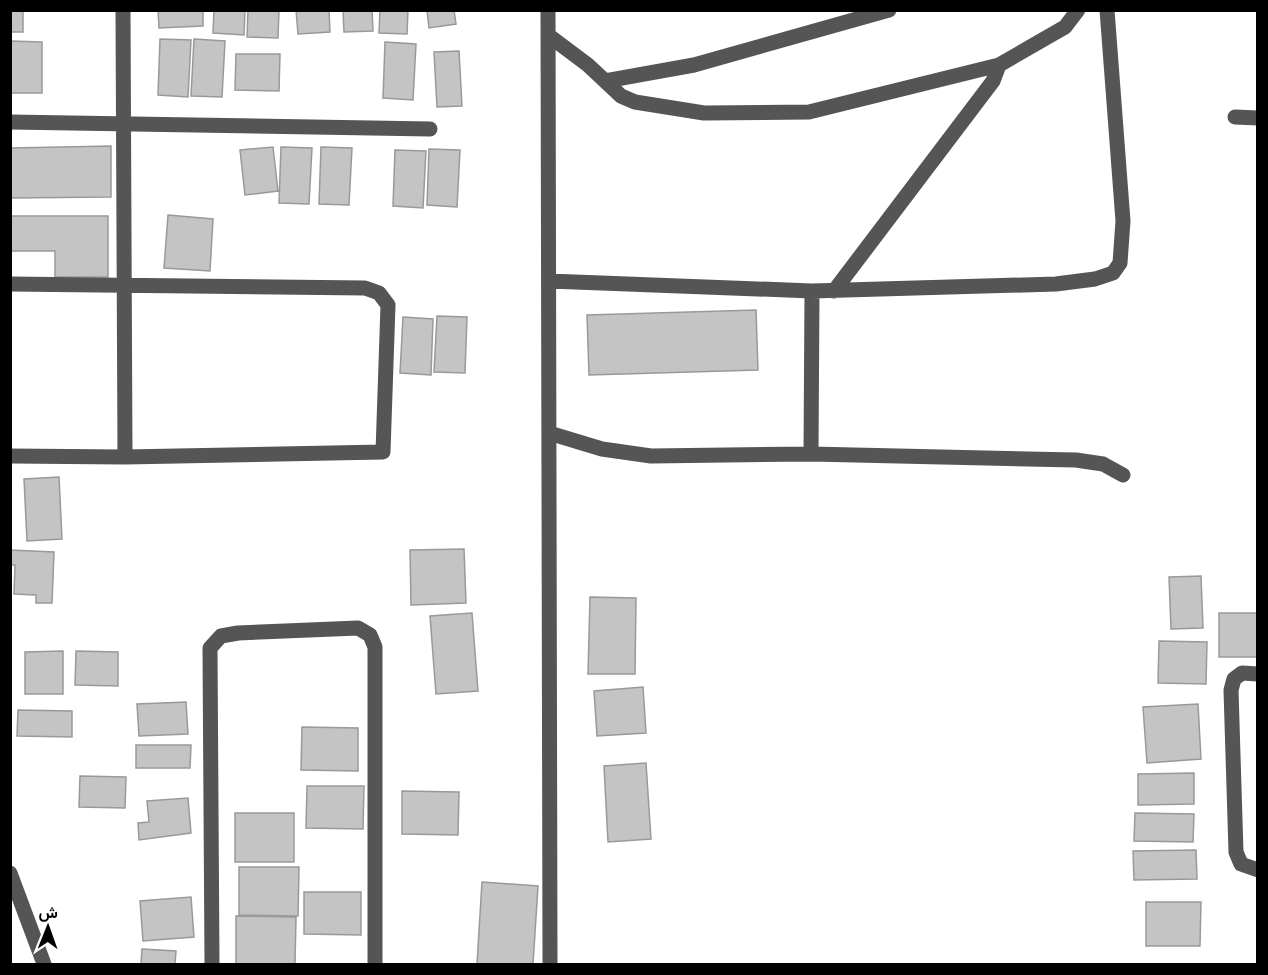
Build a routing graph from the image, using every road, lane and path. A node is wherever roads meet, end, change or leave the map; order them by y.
1 (123, 10) edge
2 (548, 10) edge
3 (889, 10) edge
4 (1078, 10) edge
5 (1107, 10) edge
6 (548, 35) junction
7 (999, 65) junction
8 (605, 81) junction
9 (1235, 117) dead end
10 (1257, 118) edge
11 (10, 122) edge
12 (122, 122) junction
13 (430, 129) dead end
14 (549, 281) junction
15 (10, 284) edge
16 (124, 286) junction
17 (812, 291) junction
18 (834, 291) junction
19 (549, 433) junction
20 (811, 454) junction
21 (10, 456) edge
22 (125, 457) junction
23 (1123, 475) dead end
24 (1257, 674) edge
25 (1257, 870) edge
26 (10, 873) edge
27 (10, 917) edge
28 (27, 917) junction
29 (44, 964) edge
30 (212, 964) edge
31 (375, 964) edge
32 (550, 964) edge

1 - 12 street
2 - 6 street
3 - 8 street
4 - 7 street
5 - 18 street
6 - 8 street
6 - 14 street
7 - 8 street
7 - 18 street
9 - 10 street
11 - 12 street
12 - 13 street
12 - 16 street
14 - 17 street
14 - 19 street
15 - 16 street
16 - 22 street
16 - 22 street
17 - 18 street
17 - 20 street
19 - 20 street
19 - 32 street
20 - 23 street
21 - 22 street
24 - 25 street
26 - 28 street
27 - 28 street
28 - 29 street
30 - 31 street

